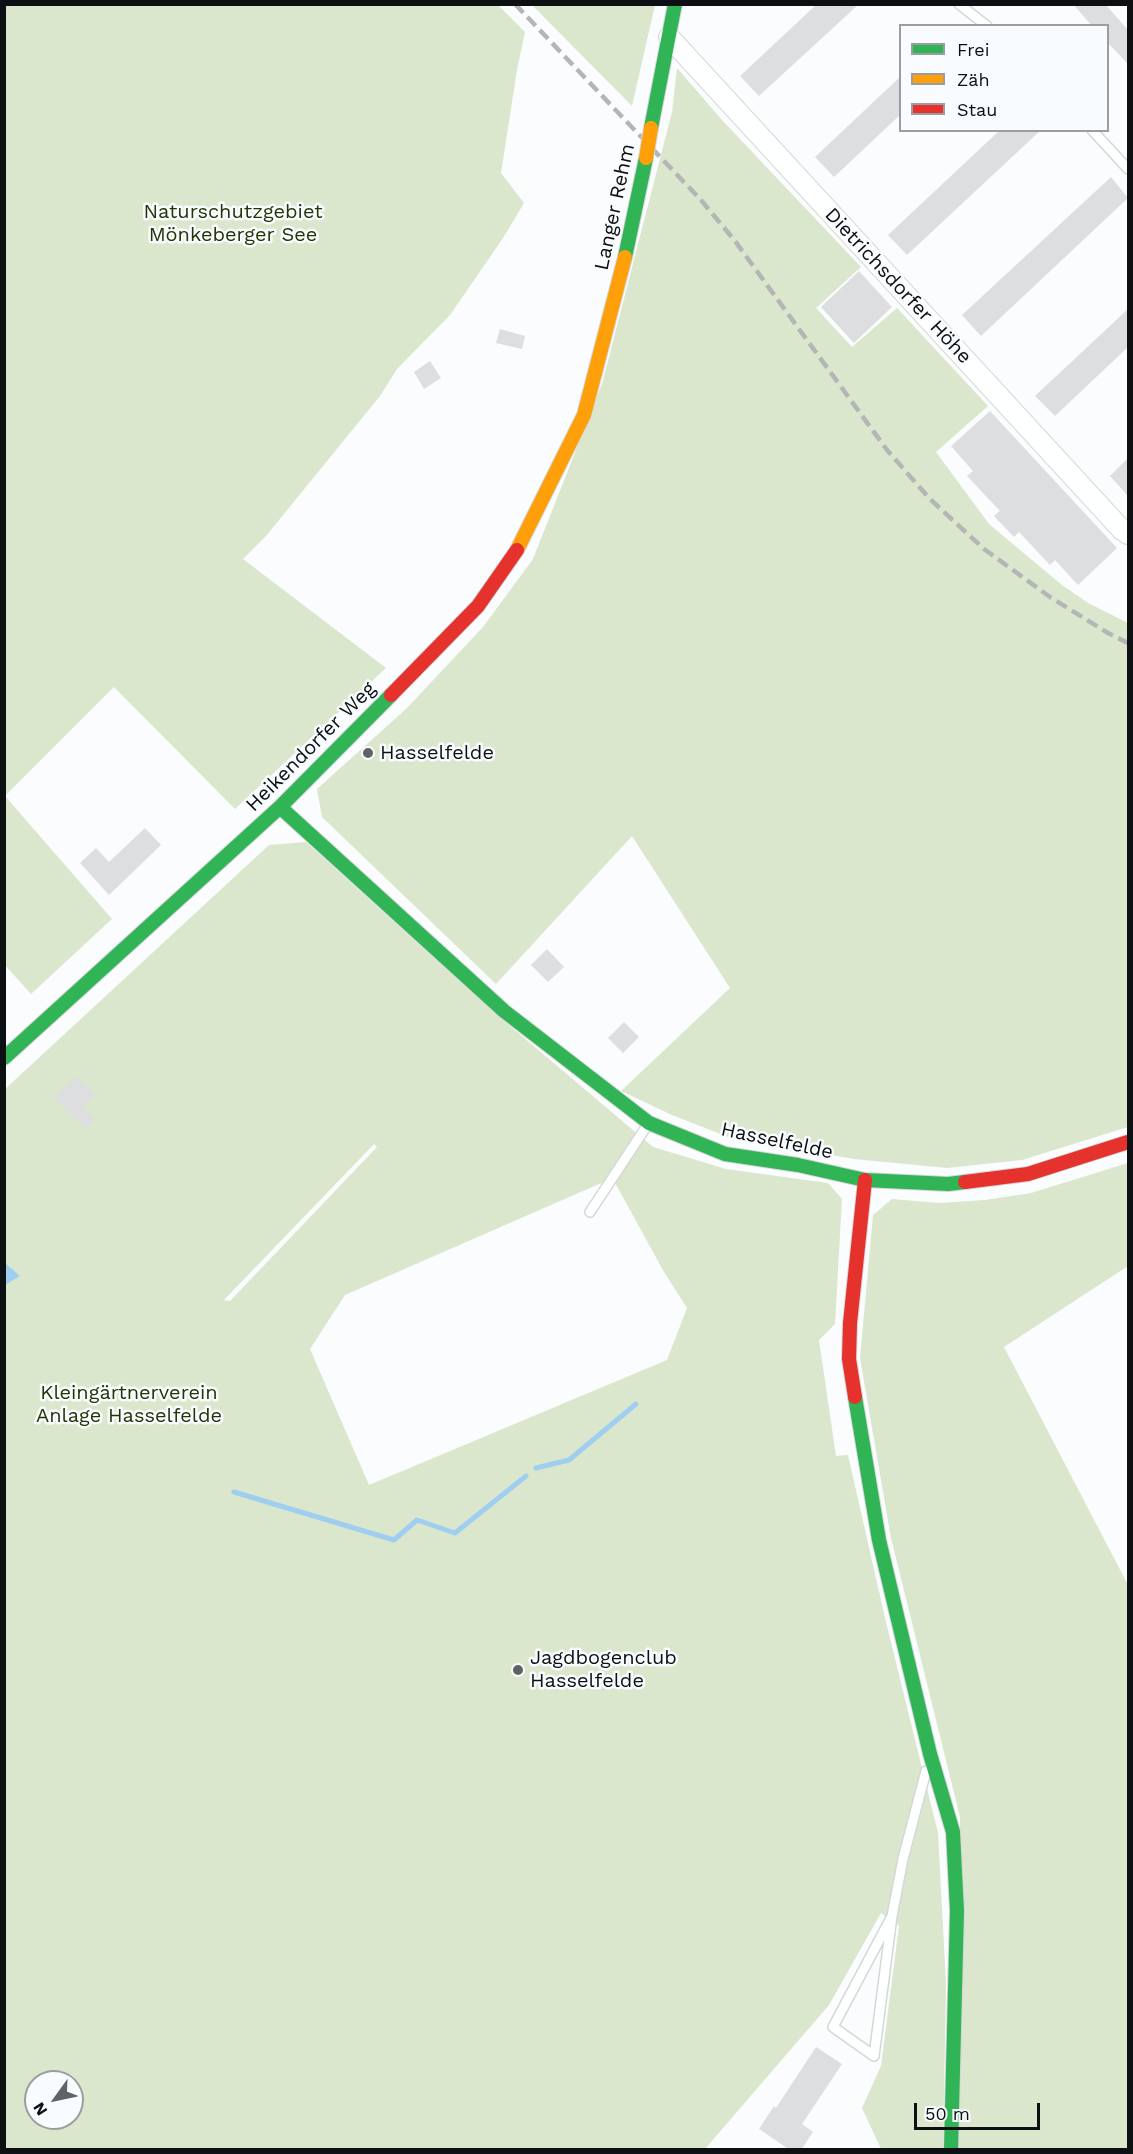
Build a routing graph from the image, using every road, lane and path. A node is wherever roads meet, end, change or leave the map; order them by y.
1 (675, 4) edge
2 (959, 4) edge
3 (984, 24) edge
4 (669, 37) junction
5 (1094, 132) edge
6 (1128, 169) edge
7 (584, 415) joint
8 (1128, 534) edge
9 (280, 807) junction
10 (4, 1058) edge
11 (649, 1123) junction
12 (1128, 1142) edge
13 (865, 1180) junction
14 (590, 1212) dead end
15 (930, 1754) junction
16 (892, 1916) junction
17 (951, 2150) edge

1 - 4 street, Langer Rehm
2 - 3 lane
4 - 7 street, Langer Rehm, bridge
4 - 8 street, Dietrichsdorfer Höhe
5 - 6 lane
7 - 9 street, Heikendorfer Weg
9 - 10 street, Heikendorfer Weg
9 - 11 street, Hasselfelde
11 - 13 street, Hasselfelde
11 - 14 lane
12 - 13 street, Hasselfelde
13 - 15 street
15 - 16 lane
15 - 17 street
16 - 16 lane

